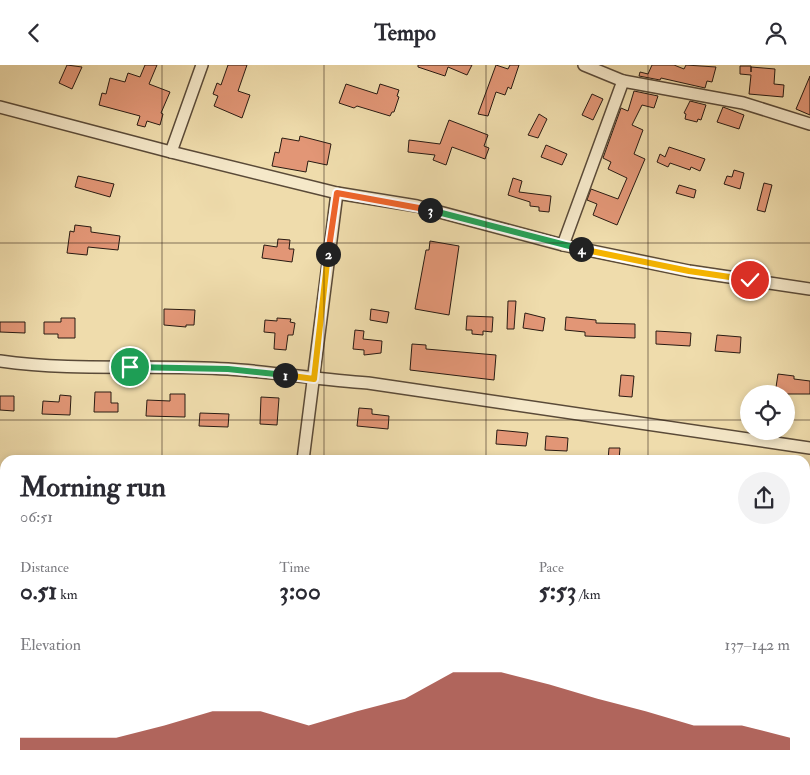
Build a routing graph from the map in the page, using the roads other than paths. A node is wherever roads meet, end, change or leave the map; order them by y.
1 (202, 65) edge
2 (584, 65) edge
3 (623, 81) junction
4 (0, 107) edge
5 (810, 125) edge
6 (171, 152) junction
7 (337, 193) junction
8 (563, 245) junction
9 (810, 289) edge
10 (0, 361) edge
11 (314, 379) junction
12 (810, 448) edge
13 (304, 455) edge

1 - 6 street
2 - 3 street
3 - 5 street
3 - 8 street
4 - 6 street
6 - 7 street
7 - 8 street
7 - 11 street
8 - 9 street
10 - 11 street
11 - 12 street
11 - 13 street

